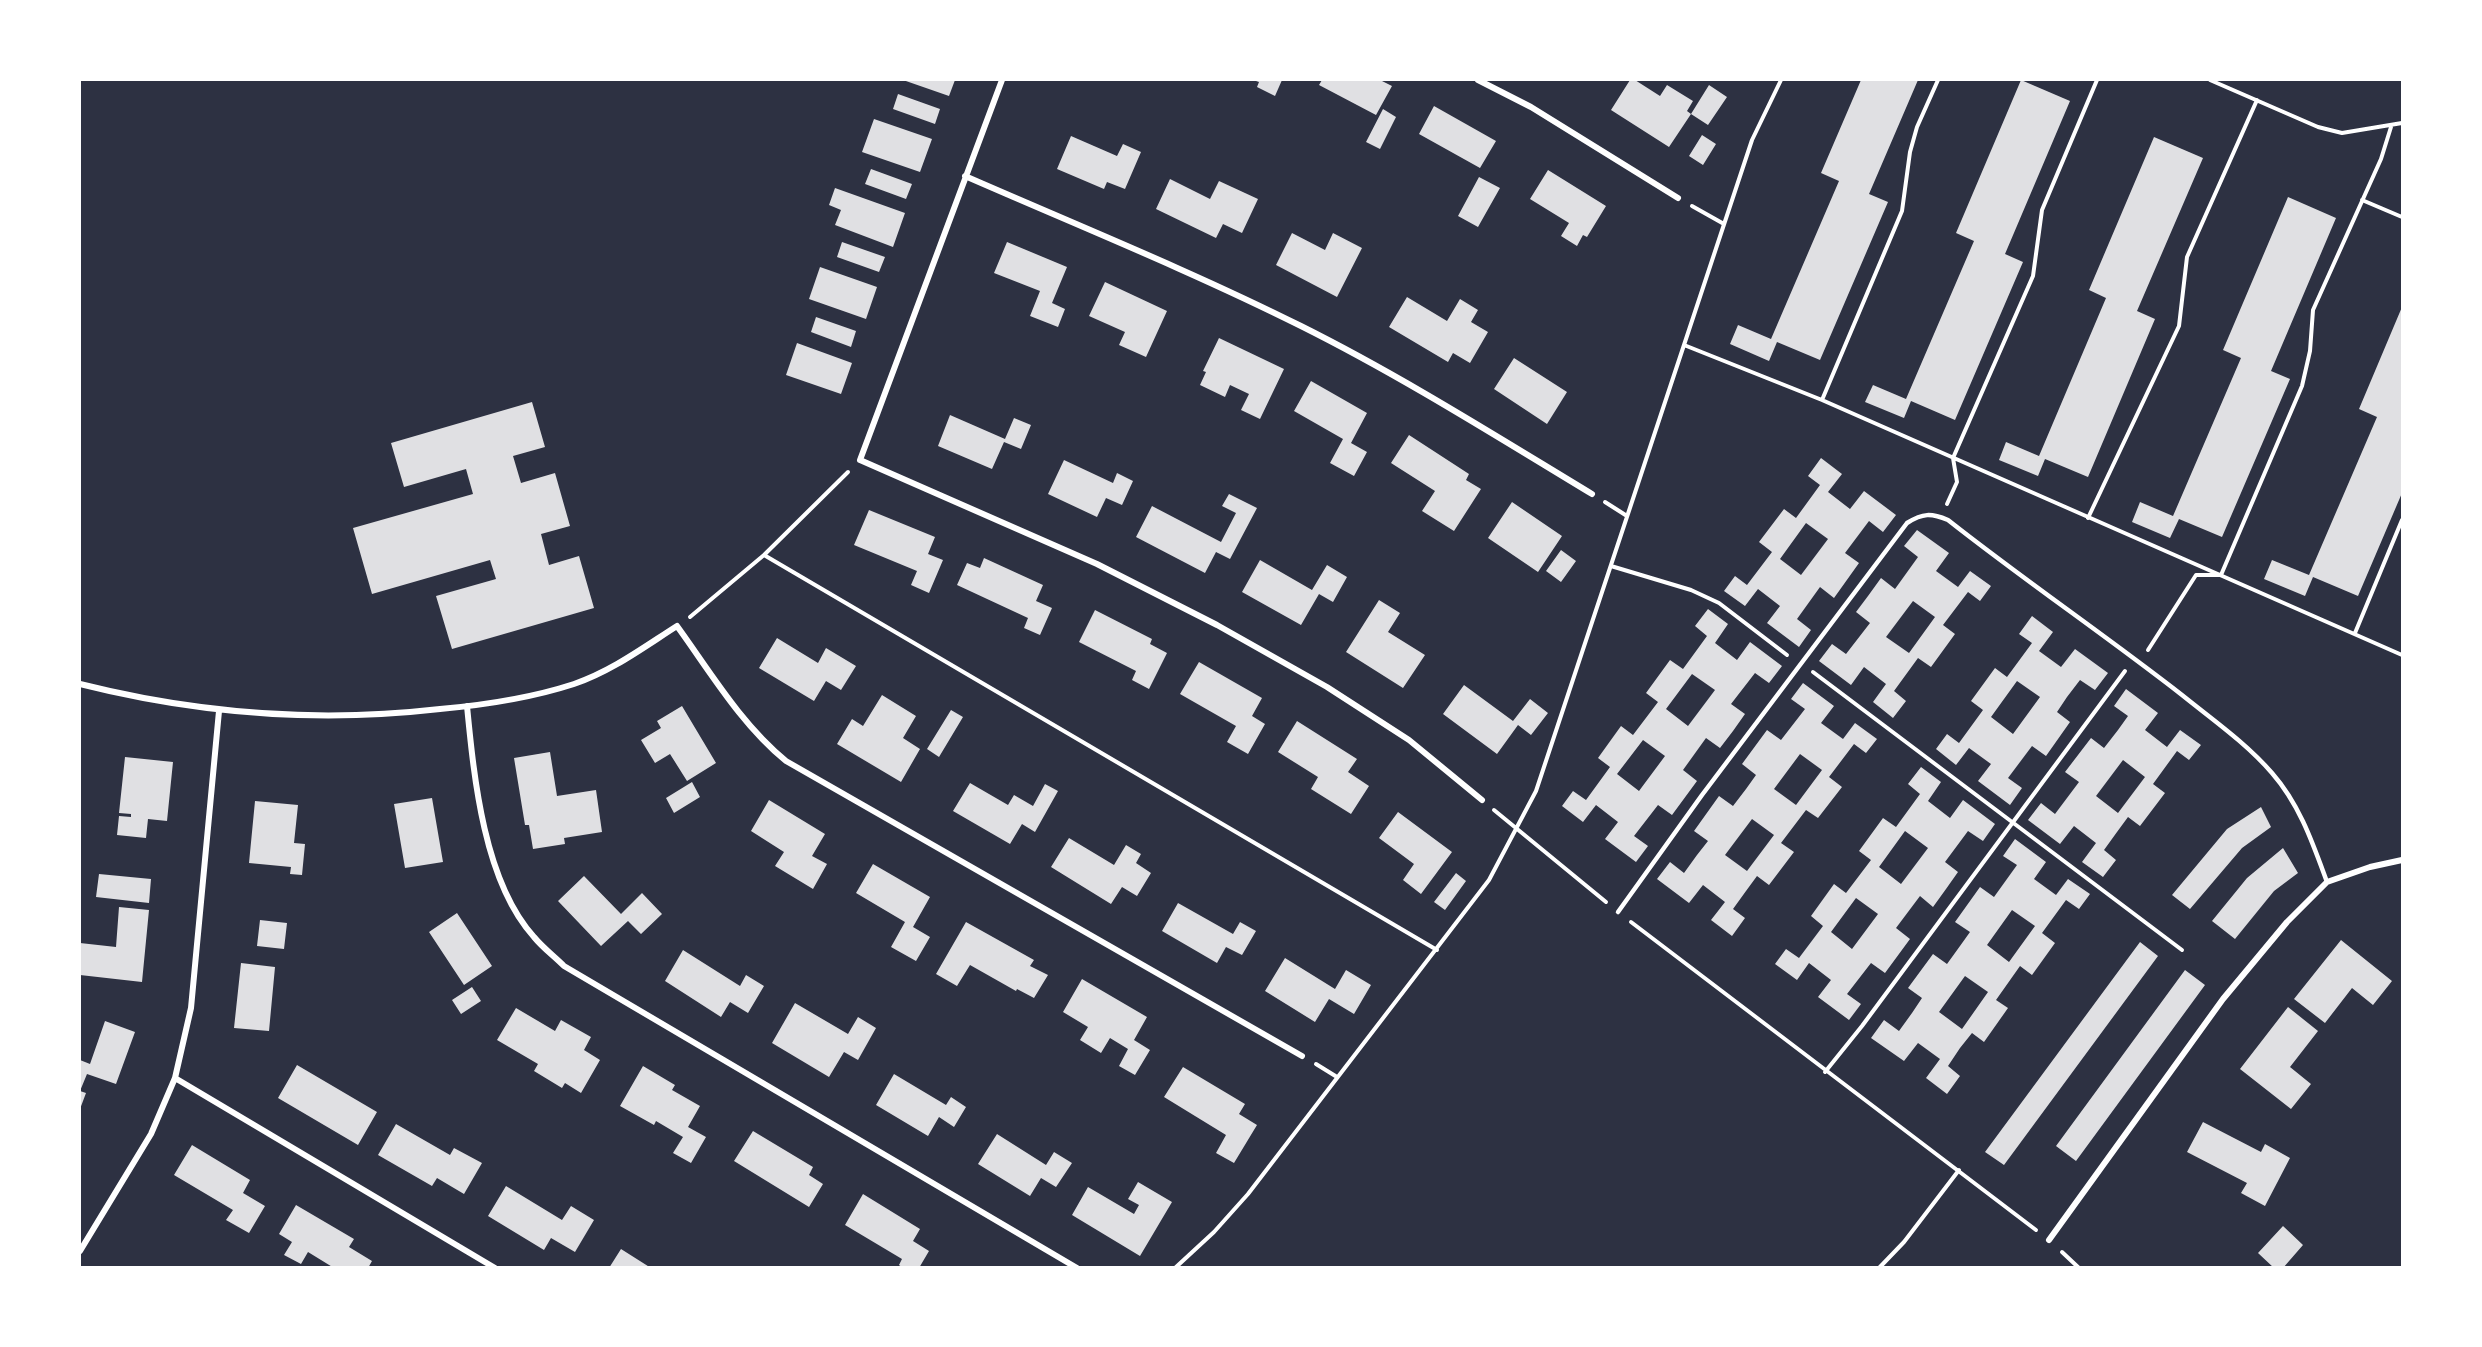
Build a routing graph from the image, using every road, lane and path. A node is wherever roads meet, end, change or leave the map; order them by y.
1 (1002, 80) edge
2 (1478, 80) edge
3 (1781, 80) edge
4 (1938, 80) edge
5 (2097, 80) edge
6 (2210, 80) edge
7 (2257, 100) junction
8 (2403, 123) edge
9 (2391, 127) junction
10 (965, 176) junction
11 (1678, 198) joint
12 (2362, 200) junction
13 (2403, 217) edge
14 (1724, 224) junction
15 (1684, 345) junction
16 (1822, 400) junction
17 (1953, 458) junction
18 (860, 460) junction
19 (1592, 494) joint
20 (1627, 516) junction
21 (1940, 517) junction
22 (2088, 518) junction
23 (2403, 520) edge
24 (764, 555) junction
25 (1611, 566) junction
26 (2221, 575) junction
27 (677, 626) junction
28 (2355, 633) junction
29 (2403, 655) edge
30 (2135, 658) junction
31 (2140, 662) junction
32 (1801, 665) junction
33 (80, 684) edge
34 (467, 706) junction
35 (219, 711) junction
36 (1482, 800) joint
37 (2012, 821) junction
38 (1517, 831) junction
39 (2403, 860) edge
40 (2327, 882) junction
41 (1618, 912) junction
42 (1437, 950) junction
43 (2182, 950) dead end
44 (1302, 1056) joint
45 (1825, 1072) junction
46 (1337, 1077) junction
47 (175, 1078) junction
48 (1959, 1170) junction
49 (2049, 1240) junction
50 (80, 1251) edge
51 (495, 1268) edge
52 (1077, 1268) edge
53 (1175, 1268) edge
54 (1879, 1268) edge
55 (2079, 1268) edge

1 - 10 street
2 - 11 street
3 - 14 path
4 - 16 path
5 - 17 path
6 - 7 path
7 - 9 path
7 - 22 path
8 - 9 path
9 - 12 path
10 - 18 street
10 - 19 street
11 - 14 path
12 - 13 path
12 - 26 path
14 - 15 path
15 - 16 path
15 - 20 path
16 - 17 path
17 - 21 path
17 - 22 path
18 - 24 path
18 - 36 street
19 - 20 path
20 - 25 path
21 - 30 lane
21 - 32 lane
22 - 26 path
23 - 28 path
24 - 27 path
24 - 42 path
25 - 32 path
25 - 38 path
26 - 28 path
26 - 31 path
27 - 34 street
27 - 44 street
28 - 29 path
30 - 31 lane
30 - 37 path
31 - 40 lane
32 - 37 path
32 - 41 lane
33 - 35 street
34 - 35 street
34 - 52 street
35 - 47 street
36 - 38 path
37 - 43 path
37 - 45 path
38 - 41 path
38 - 42 path
39 - 40 street
40 - 49 street
41 - 45 path
42 - 46 path
44 - 46 path
45 - 48 path
46 - 53 path
47 - 50 street
47 - 51 street
48 - 49 path
48 - 54 path
49 - 55 path

